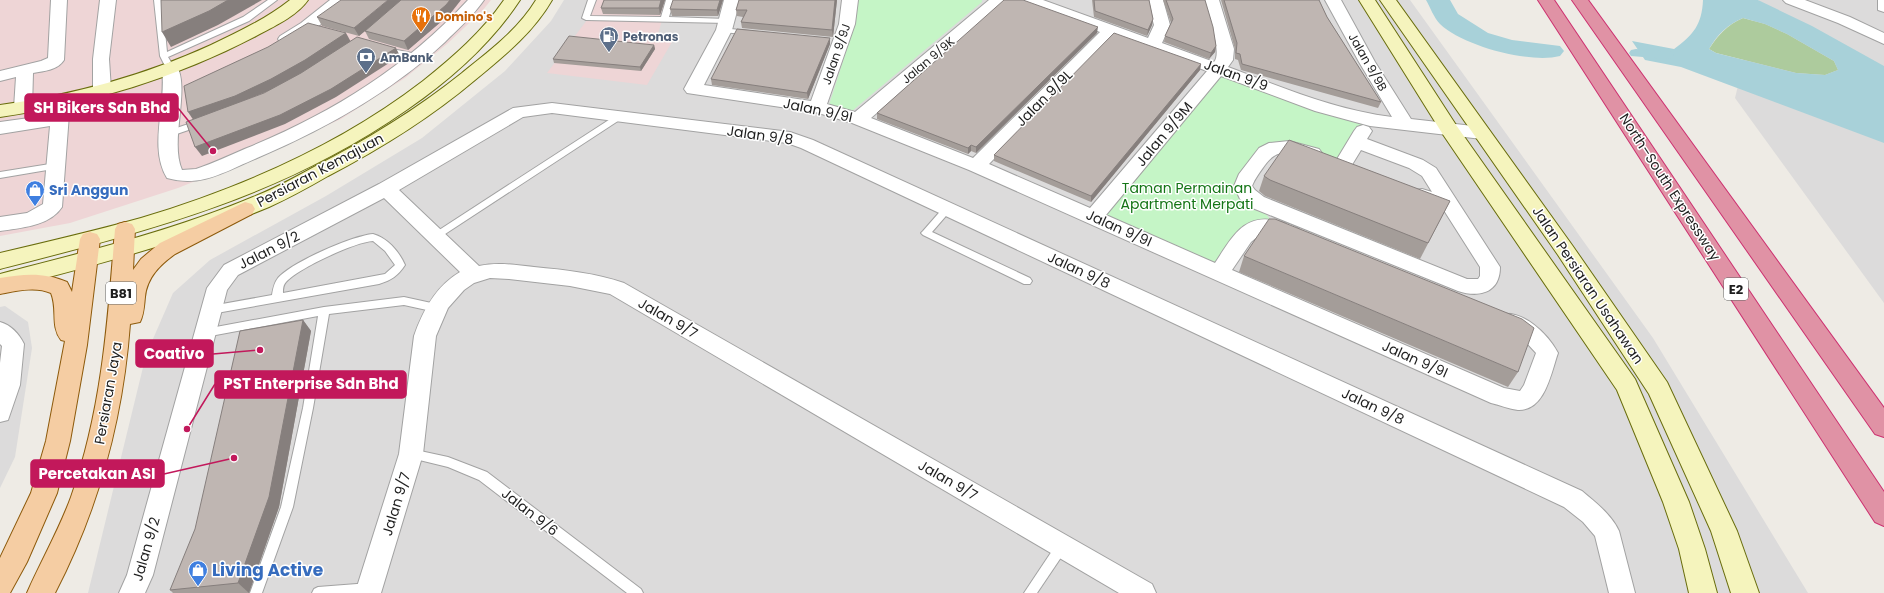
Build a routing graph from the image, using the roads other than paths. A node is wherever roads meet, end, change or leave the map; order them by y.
1 (59, 0) edge
2 (108, 0) edge
3 (158, 0) edge
4 (273, 0) edge
5 (300, 0) edge
6 (340, 0) edge
7 (476, 0) edge
8 (512, 0) edge
9 (544, 0) edge
10 (592, 0) edge
11 (670, 0) edge
12 (732, 0) edge
13 (850, 0) edge
14 (998, 0) edge
15 (1028, 0) edge
16 (1155, 0) edge
17 (1211, 0) edge
18 (1333, 0) edge
19 (1367, 0) edge
20 (1388, 0) edge
21 (1546, 0) edge
22 (1580, 0) edge
23 (1790, 0) edge
24 (1882, 0) edge
25 (1882, 10) dead end
26 (664, 20) junction
27 (725, 26) junction
28 (1111, 30) junction
29 (755, 33) edge
30 (1884, 39) edge
31 (275, 45) edge
32 (1153, 45) junction
33 (375, 46) edge
34 (418, 57) junction
35 (167, 62) junction
36 (1219, 69) junction
37 (25, 70) junction
38 (0, 76) edge
39 (102, 90) junction
40 (817, 107) junction
41 (23, 108) junction
42 (60, 110) junction
43 (0, 111) edge
44 (520, 112) joint
45 (618, 117) junction
46 (858, 119) junction
47 (1370, 120) junction
48 (208, 121) edge
49 (1405, 124) junction
50 (0, 128) edge
51 (1449, 129) junction
52 (1482, 133) junction
53 (168, 134) junction
54 (1357, 142) junction
55 (56, 166) junction
56 (976, 166) junction
57 (0, 175) edge
58 (1406, 188) edge
59 (386, 189) junction
60 (1453, 208) junction
61 (244, 209) junction
62 (947, 209) junction
63 (1094, 217) junction
64 (0, 224) edge
65 (436, 236) junction
66 (124, 239) junction
67 (89, 249) junction
68 (0, 261) edge
69 (1220, 272) junction
70 (475, 274) junction
71 (1026, 281) dead end
72 (0, 282) edge
73 (0, 286) edge
74 (277, 298) junction
75 (1466, 304) edge
76 (436, 308) junction
77 (211, 310) junction
78 (324, 311) junction
79 (1486, 312) edge
80 (0, 330) edge
81 (205, 333) junction
82 (118, 338) junction
83 (76, 345) junction
84 (0, 413) edge
85 (1884, 427) edge
86 (411, 454) junction
87 (1884, 514) edge
88 (1062, 546) junction
89 (2, 580) edge
90 (369, 591) edge
91 (41, 593) edge
92 (132, 593) edge
93 (256, 593) edge
94 (318, 593) edge
95 (637, 593) edge
96 (1030, 593) edge
97 (1143, 593) edge
98 (1622, 593) edge
99 (1703, 593) edge
100 (1745, 593) edge

1 - 37 street
2 - 39 street
3 - 35 lane
4 - 35 lane
5 - 35 street
6 - 31 street
7 - 34 street
8 - 66 street, Persiaran Kemajuan
9 - 61 street, Persiaran Kemajuan
10 - 26 lane
11 - 26 lane
12 - 27 street
13 - 40 street, Jalan 9/9J
14 - 46 street, Jalan 9/9K
15 - 28 street, Jalan 9/9
16 - 32 street
17 - 36 street, Jalan 9/9M
18 - 49 street, Jalan 9/9B
19 - 51 street, Jalan Persiaran Usahawan
20 - 52 street, Jalan Persiaran Usahawan
21 - 87 highway, North–South Expressway / E2
22 - 85 highway
23 - 30 street
24 - 25 lane
26 - 27 lane
27 - 29 lane
27 - 40 street, Jalan 9/9I
28 - 32 street, Jalan 9/9
28 - 56 street, Jalan 9/9L
32 - 36 street, Jalan 9/9
33 - 34 lane
34 - 53 street
35 - 39 street
35 - 53 street
36 - 47 street, Jalan 9/9
36 - 63 street, Jalan 9/9M
37 - 38 street
37 - 41 street
39 - 42 street
40 - 46 street, Jalan 9/9I
41 - 42 street
41 - 43 street
42 - 50 street
42 - 55 street
44 - 45 street, Jalan 9/8
44 - 59 street, Jalan 9/2
45 - 62 street, Jalan 9/8
45 - 65 lane
46 - 56 street, Jalan 9/9I
47 - 49 street, Jalan 9/9
47 - 54 street
48 - 53 lane
49 - 51 street, Jalan 9/9
51 - 52 street, Jalan 9/9
51 - 99 street, Jalan Persiaran Usahawan
52 - 100 street, Jalan Persiaran Usahawan
54 - 60 street
54 - 60 street
55 - 57 lane
55 - 64 street
56 - 63 street, Jalan 9/9I
58 - 60 street
59 - 65 street
59 - 77 street, Jalan 9/2
61 - 66 street, Persiaran Kemajuan
61 - 82 main road
62 - 71 lane
62 - 98 street, Jalan 9/8
63 - 69 street, Jalan 9/9I
65 - 70 street
66 - 67 street
66 - 82 main road, Persiaran Jaya / B81
67 - 68 street
67 - 72 street
67 - 83 main road
69 - 75 street
69 - 79 street, Jalan 9/9I
70 - 76 street, Jalan 9/7
70 - 88 street, Jalan 9/7
73 - 83 main road
74 - 74 lane
74 - 77 lane
76 - 78 lane
76 - 86 street, Jalan 9/7
77 - 81 street, Jalan 9/2
78 - 81 lane
78 - 93 lane
80 - 84 street
81 - 92 street, Jalan 9/2
82 - 91 main road, Persiaran Jaya / B81
83 - 89 main road
86 - 90 street, Jalan 9/7
86 - 95 lane, Jalan 9/6
88 - 96 lane
88 - 97 street, Jalan 9/7
90 - 94 lane

